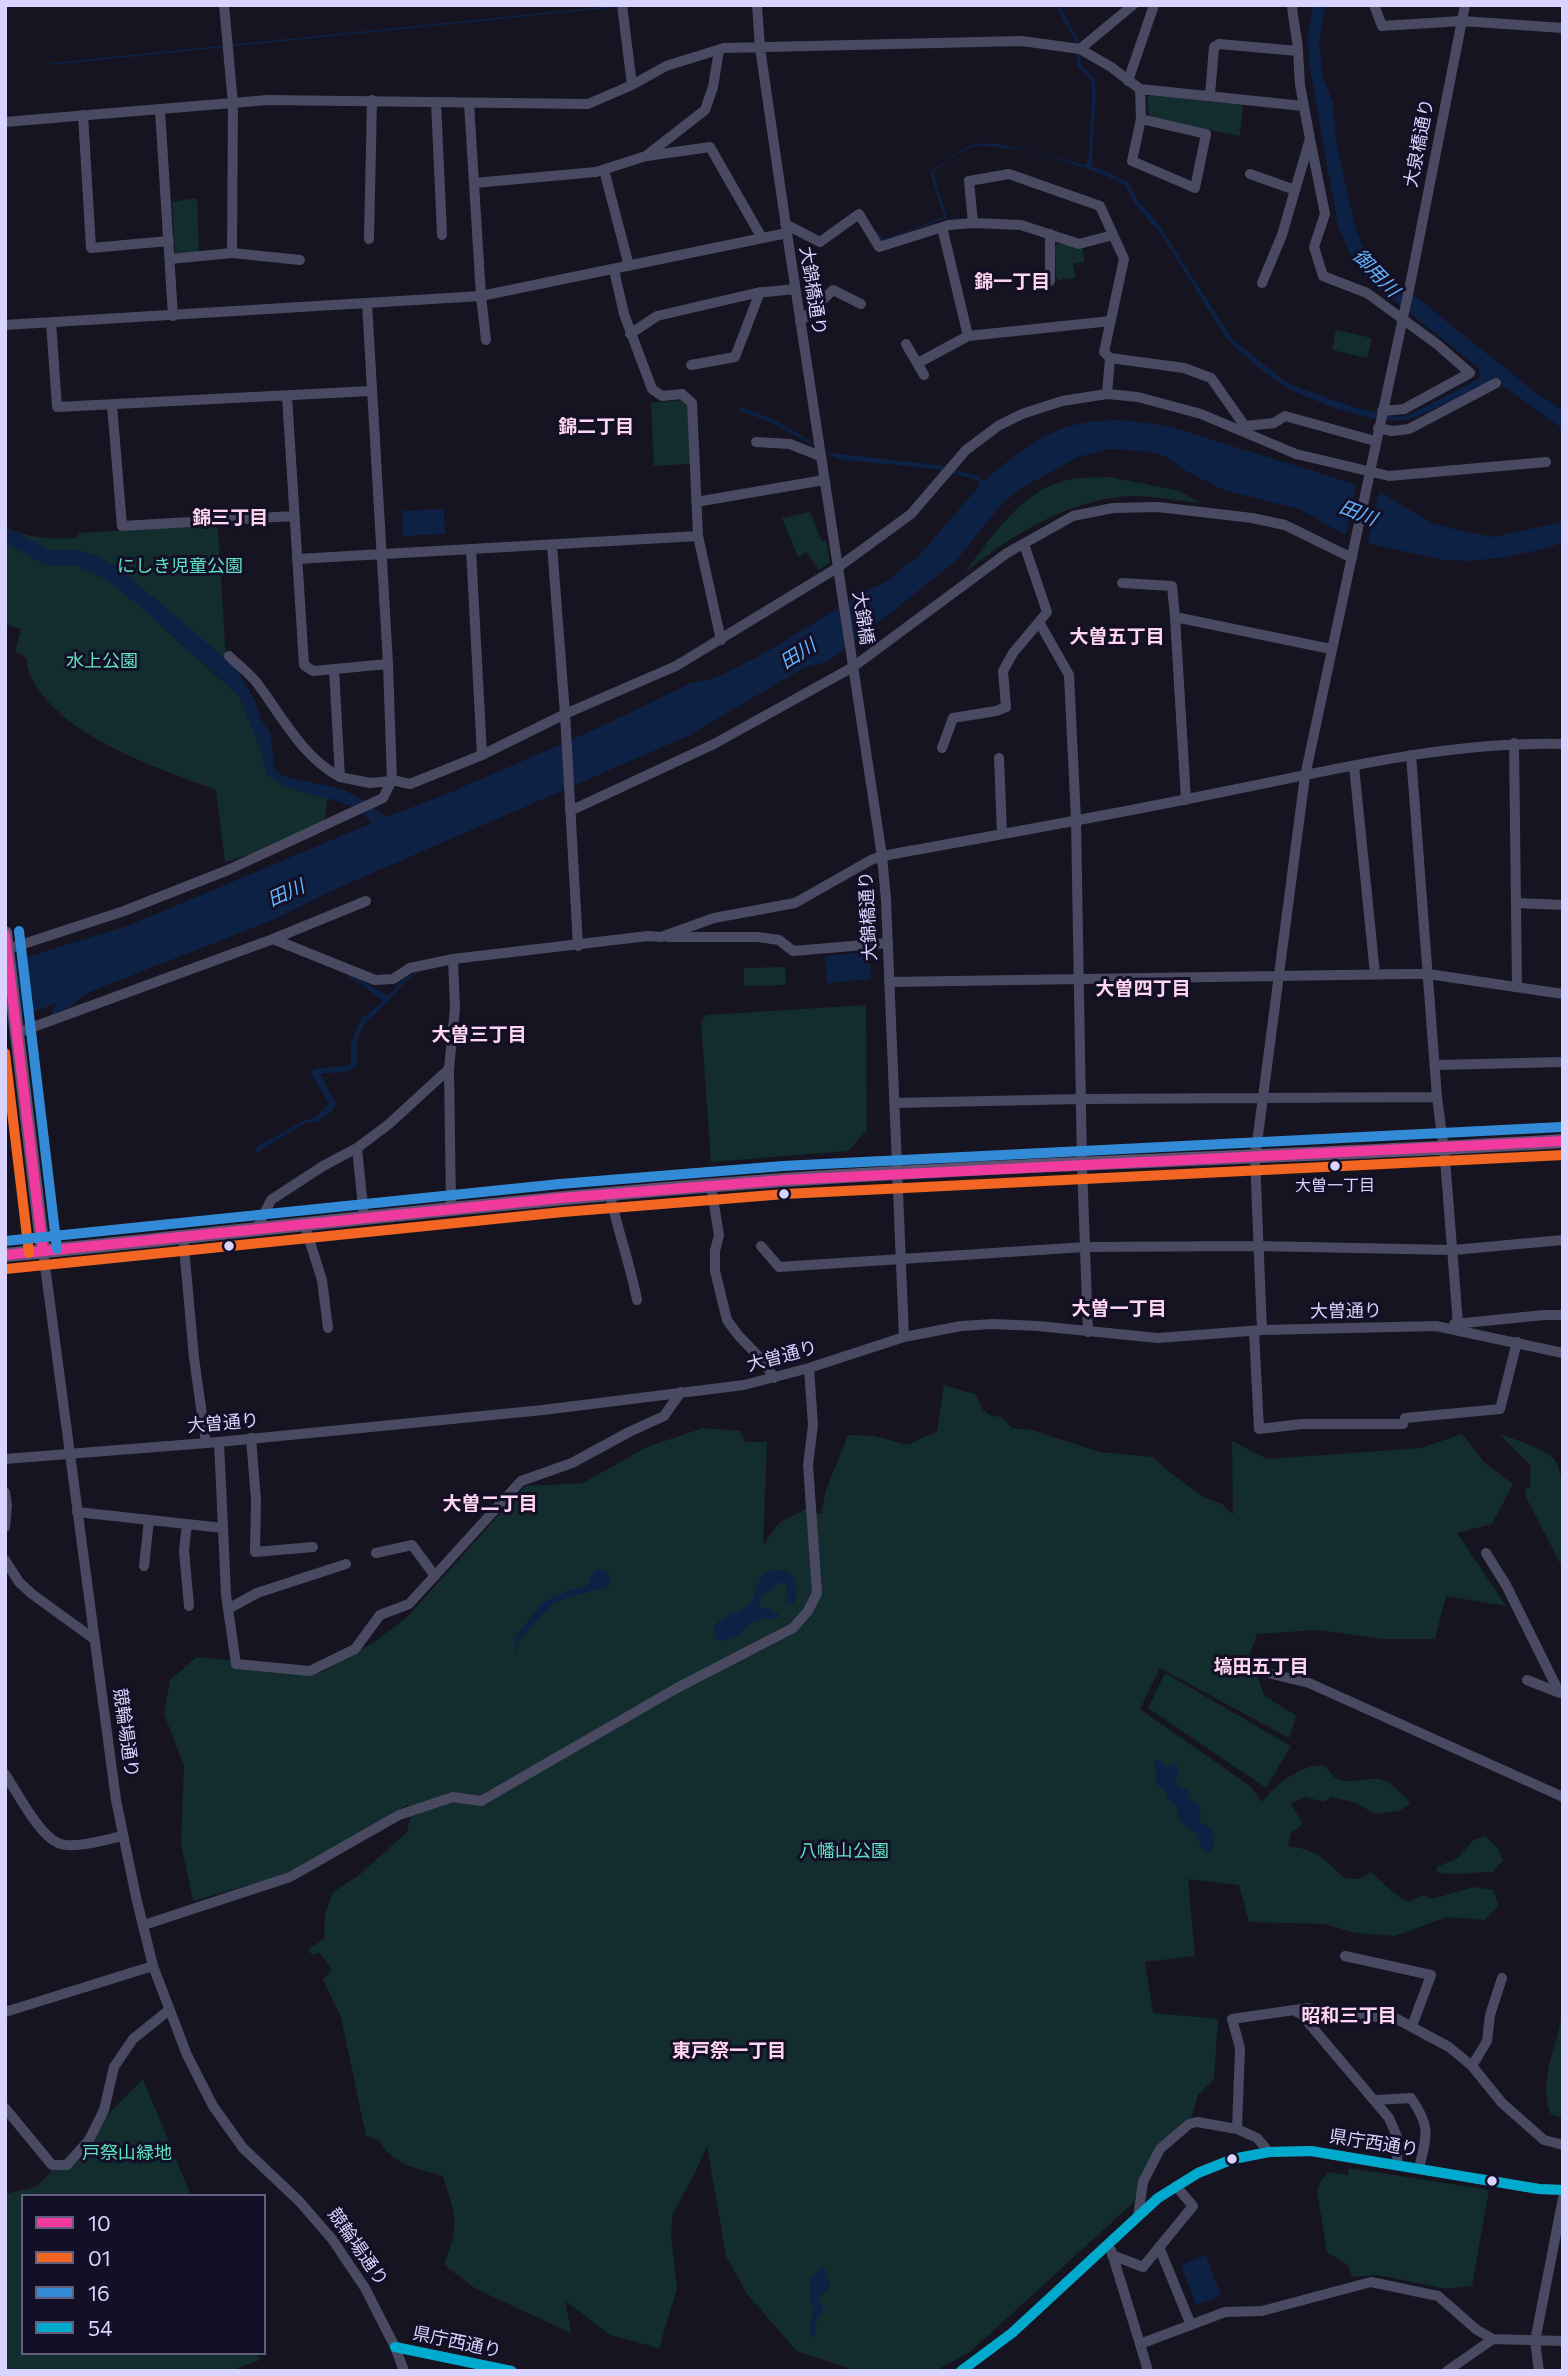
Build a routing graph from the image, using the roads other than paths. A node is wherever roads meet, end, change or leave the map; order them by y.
1 (224, 5) edge
2 (622, 5) edge
3 (757, 5) edge
4 (1133, 5) edge
5 (1154, 5) edge
6 (1292, 5) edge
7 (1374, 5) edge
8 (1465, 5) edge
9 (1462, 21) junction
10 (1563, 28) edge
11 (760, 48) junction
12 (1080, 49) junction
13 (719, 50) junction
14 (1298, 51) junction
15 (1128, 80) junction
16 (632, 85) junction
17 (1140, 89) junction
18 (1210, 95) junction
19 (372, 100) junction
20 (436, 102) junction
21 (469, 103) junction
22 (233, 104) junction
23 (1303, 106) junction
24 (160, 110) junction
25 (83, 115) junction
26 (1141, 119) junction
27 (5, 121) edge
28 (1310, 139) junction
29 (646, 156) junction
30 (604, 170) junction
31 (1250, 174) dead end
32 (474, 183) junction
33 (1295, 190) junction
34 (973, 223) junction
35 (942, 227) junction
36 (786, 229) junction
37 (1050, 234) junction
38 (442, 235) dead end
39 (1113, 235) junction
40 (762, 238) junction
41 (369, 239) dead end
42 (169, 241) junction
43 (232, 253) junction
44 (170, 259) junction
45 (300, 260) dead end
46 (629, 266) junction
47 (614, 270) junction
48 (1050, 281) dead end
49 (1262, 283) dead end
50 (795, 289) junction
51 (760, 292) junction
52 (481, 296) junction
53 (367, 303) junction
54 (861, 304) dead end
55 (173, 316) junction
56 (1402, 318) junction
57 (1111, 321) junction
58 (51, 322) junction
59 (800, 322) junction
60 (5, 325) edge
61 (630, 334) junction
62 (968, 336) junction
63 (486, 340) dead end
64 (906, 344) dead end
65 (1111, 358) junction
66 (918, 363) junction
67 (691, 365) dead end
68 (924, 375) dead end
69 (1496, 383) dead end
70 (371, 391) junction
71 (1107, 394) junction
72 (287, 396) junction
73 (113, 405) junction
74 (1382, 411) junction
75 (1378, 428) junction
76 (1248, 430) junction
77 (1375, 441) junction
78 (756, 442) dead end
79 (820, 456) junction
80 (1546, 463) dead end
81 (1369, 475) junction
82 (824, 480) junction
83 (696, 502) junction
84 (293, 516) junction
85 (698, 536) junction
86 (1024, 544) junction
87 (552, 545) junction
88 (471, 549) junction
89 (382, 554) junction
90 (1353, 555) junction
91 (297, 559) junction
92 (837, 568) junction
93 (839, 582) joint
94 (1122, 583) dead end
95 (1175, 617) junction
96 (1039, 622) junction
97 (721, 640) junction
98 (1331, 649) junction
99 (229, 656) dead end
100 (388, 664) junction
101 (852, 664) junction
102 (334, 669) junction
103 (565, 719) junction
104 (1514, 743) junction
105 (1563, 744) edge
106 (942, 748) dead end
107 (482, 755) junction
108 (1411, 755) junction
109 (999, 758) dead end
110 (1354, 766) junction
111 (1305, 776) junction
112 (340, 777) junction
113 (392, 781) junction
114 (1186, 800) junction
115 (570, 806) junction
116 (1076, 820) junction
117 (1002, 834) junction
118 (882, 856) junction
119 (366, 901) dead end
120 (1516, 903) junction
121 (1563, 905) edge
122 (5, 933) edge
123 (661, 937) junction
124 (273, 939) junction
125 (888, 943) junction
126 (578, 946) junction
127 (7, 954) edge
128 (453, 959) junction
129 (1375, 974) junction
130 (1428, 974) junction
131 (1277, 977) junction
132 (1079, 980) junction
133 (889, 982) junction
134 (1517, 986) junction
135 (1563, 994) edge
136 (16, 1029) junction
137 (1563, 1062) edge
138 (1436, 1065) junction
139 (449, 1069) junction
140 (1437, 1097) junction
141 (1081, 1099) junction
142 (1262, 1099) junction
143 (894, 1103) junction
144 (1563, 1141) edge
145 (357, 1148) junction
146 (1444, 1148) junction
147 (1255, 1158) junction
148 (1082, 1165) junction
149 (896, 1173) junction
150 (711, 1186) junction
151 (610, 1195) junction
152 (451, 1208) junction
153 (364, 1217) junction
154 (304, 1223) junction
155 (257, 1228) junction
156 (183, 1236) junction
157 (1563, 1240) edge
158 (761, 1246) dead end
159 (1257, 1246) junction
160 (1084, 1247) junction
161 (1453, 1250) junction
162 (43, 1251) junction
163 (5, 1255) edge
164 (901, 1258) junction
165 (637, 1300) dead end
166 (1563, 1315) edge
167 (1458, 1324) junction
168 (1436, 1326) junction
169 (328, 1328) dead end
170 (1258, 1330) junction
171 (1088, 1332) junction
172 (904, 1337) junction
173 (1517, 1342) junction
174 (1563, 1353) edge
175 (809, 1368) junction
176 (774, 1378) junction
177 (681, 1392) junction
178 (251, 1438) junction
179 (219, 1442) junction
180 (206, 1443) junction
181 (69, 1454) junction
182 (5, 1459) edge
183 (5, 1492) edge
184 (77, 1512) junction
185 (149, 1520) junction
186 (187, 1524) junction
187 (5, 1527) edge
188 (223, 1528) junction
189 (313, 1547) dead end
190 (376, 1553) dead end
191 (1486, 1553) dead end
192 (5, 1559) edge
193 (346, 1564) dead end
194 (144, 1566) dead end
195 (435, 1576) junction
196 (188, 1606) dead end
197 (228, 1609) junction
198 (94, 1639) junction
199 (1272, 1674) dead end
200 (1527, 1680) dead end
201 (1561, 1693) edge
202 (5, 1774) edge
203 (1563, 1797) edge
204 (123, 1836) junction
205 (144, 1926) junction
206 (1345, 1956) dead end
207 (153, 1966) junction
208 (1502, 1978) dead end
209 (169, 2010) junction
210 (1293, 2010) junction
211 (5, 2012) edge
212 (1412, 2026) junction
213 (1472, 2066) junction
214 (1374, 2100) junction
215 (5, 2108) edge
216 (1237, 2129) junction
217 (1563, 2145) edge
218 (1269, 2152) junction
219 (1397, 2164) junction
220 (1419, 2168) junction
221 (1176, 2186) junction
222 (1563, 2190) edge
223 (1563, 2199) edge
224 (1138, 2216) junction
225 (1160, 2247) junction
226 (1111, 2249) junction
227 (1191, 2325) junction
228 (1493, 2339) junction
229 (1535, 2341) junction
230 (1563, 2341) edge
231 (1140, 2344) junction
232 (395, 2347) junction
233 (404, 2371) edge
234 (512, 2371) edge
235 (961, 2371) edge
236 (1148, 2371) edge
237 (1447, 2371) edge
238 (1539, 2371) edge

1 - 22 street
2 - 16 street
3 - 11 street, 大錦橋通り
4 - 12 street
5 - 15 street
6 - 14 street
7 - 9 street
8 - 9 street, 大泉橋通り
9 - 10 street
9 - 56 street, 大泉橋通り
11 - 12 street
11 - 13 street
11 - 36 street, 大錦橋通り
12 - 15 street
13 - 16 street
13 - 29 street
14 - 18 street
14 - 23 street
15 - 17 street
16 - 21 street
17 - 18 street
17 - 26 street
18 - 23 street
19 - 20 street
19 - 22 street
19 - 41 street
20 - 21 street
20 - 38 street
21 - 32 street
22 - 24 street
22 - 43 street
23 - 28 street
24 - 25 street
24 - 42 street
25 - 27 street
25 - 42 street
26 - 26 street
28 - 33 street
28 - 56 street
29 - 30 street
29 - 40 street
30 - 32 street
30 - 46 street
31 - 33 street
32 - 52 street
33 - 49 street
34 - 35 street
34 - 37 street
34 - 39 street
35 - 36 street
35 - 62 street
36 - 40 street
36 - 50 street, 大錦橋通り
37 - 39 street
37 - 48 street
39 - 57 street
40 - 46 street
42 - 44 street
43 - 44 street
43 - 45 street
44 - 55 street
46 - 47 street
47 - 52 street
47 - 61 street
50 - 51 street
50 - 59 street, 大錦橋通り
51 - 61 street
51 - 67 street
52 - 53 street
52 - 63 street
53 - 55 street
53 - 70 street
54 - 59 street
55 - 58 street
56 - 74 street
56 - 74 street
57 - 62 street
57 - 65 street
58 - 60 street
58 - 73 street
59 - 79 street, 大錦橋通り
61 - 83 street
62 - 66 street
64 - 66 street
65 - 71 street
65 - 76 street
66 - 68 street
69 - 75 street
70 - 72 street
70 - 89 street
71 - 76 street
71 - 92 street
72 - 73 street
72 - 84 street
73 - 84 street
74 - 75 street
75 - 77 street
76 - 77 street
76 - 81 street
77 - 81 street
78 - 79 street
79 - 82 street, 大錦橋通り
80 - 81 street
81 - 90 street
82 - 83 street
82 - 92 street, 大錦橋通り
83 - 85 street
84 - 91 street
85 - 87 street
85 - 97 street
86 - 90 street
86 - 96 street
86 - 101 street
87 - 88 street
87 - 103 street
88 - 89 street
88 - 107 street
89 - 91 street
89 - 100 street
90 - 98 street
91 - 102 street
92 - 93 street, 大錦橋通り
92 - 97 street
93 - 101 street, 大錦橋
94 - 95 street
95 - 98 street
95 - 114 street
96 - 106 street
96 - 116 street
97 - 103 street
98 - 111 street
99 - 112 street
100 - 102 street
100 - 113 street
101 - 115 street
101 - 118 street, 大錦橋通り
102 - 112 street
103 - 107 street
103 - 115 street
104 - 105 street
104 - 108 street
104 - 120 street
107 - 113 street
108 - 110 street
108 - 130 street
109 - 117 street
110 - 111 street
110 - 129 street
111 - 114 street
111 - 131 street
112 - 113 street
113 - 127 street
114 - 116 street
115 - 126 street
116 - 117 street
116 - 132 street
117 - 118 street
118 - 123 street
118 - 125 street, 大錦橋通り
119 - 124 street
120 - 121 street
120 - 134 street
122 - 127 main road
123 - 125 street
123 - 126 street
124 - 128 street
124 - 136 street
125 - 133 street, 大錦橋通り
126 - 128 street
127 - 136 main road, 競輪場通り
128 - 139 street
129 - 130 street
129 - 131 street
130 - 134 street
130 - 138 street
131 - 132 street
131 - 142 street
132 - 133 street
132 - 141 street
133 - 143 street, 大錦橋通り
134 - 135 street
136 - 162 main road, 競輪場通り
137 - 138 street
138 - 140 street
139 - 145 street
139 - 152 street
140 - 142 street
140 - 146 street
141 - 142 street
141 - 143 street
141 - 148 street
142 - 147 street
143 - 149 street, 大錦橋通り
144 - 146 main road
145 - 153 street
145 - 155 street
146 - 147 main road
146 - 161 street
147 - 148 main road
147 - 159 street
148 - 149 main road
148 - 160 street
149 - 150 main road
149 - 164 street, 大錦橋通り
150 - 151 main road
150 - 176 street
151 - 152 main road
151 - 165 street
152 - 153 main road
153 - 154 main road
154 - 155 main road
154 - 169 street
155 - 156 main road
156 - 162 main road
156 - 180 street
157 - 161 street
158 - 164 street
159 - 160 street
159 - 161 street
159 - 170 street
160 - 164 street
160 - 171 street
161 - 167 street
162 - 163 main road
162 - 181 street, 競輪場通り
164 - 172 street, 大錦橋通り
166 - 167 street
167 - 168 street
168 - 170 street, 大曽通り
168 - 173 street, 大曽通り
170 - 171 street, 大曽通り
170 - 173 street
171 - 172 street, 大曽通り
172 - 175 street, 大曽通り
173 - 174 street, 大曽通り
175 - 176 street, 大曽通り
175 - 205 street
176 - 177 street, 大曽通り
177 - 178 street, 大曽通り
177 - 195 street
178 - 179 street, 大曽通り
178 - 189 street
179 - 180 street, 大曽通り
179 - 188 street
180 - 181 street, 大曽通り
181 - 182 street, 大曽通り
181 - 184 street, 競輪場通り
183 - 187 street
184 - 185 street
184 - 198 street, 競輪場通り
185 - 186 street
185 - 194 street
186 - 188 street
186 - 196 street
188 - 197 street
190 - 195 street
191 - 201 street
192 - 198 street
193 - 197 street
195 - 197 street
198 - 204 street, 競輪場通り
199 - 203 street
200 - 201 street
202 - 204 street
204 - 205 street, 競輪場通り
205 - 207 street, 競輪場通り
206 - 212 street
207 - 209 street, 競輪場通り
207 - 211 street
208 - 213 street
209 - 215 street
209 - 232 street, 競輪場通り
210 - 212 street
210 - 214 street
210 - 216 street
212 - 213 street
213 - 217 street
214 - 219 street
214 - 220 street
216 - 218 street
216 - 224 street
218 - 219 street, 県庁西通り
218 - 221 street, 県庁西通り
219 - 220 street, 県庁西通り
220 - 222 street, 県庁西通り
221 - 224 street, 県庁西通り
221 - 225 street
223 - 229 street
224 - 226 street, 県庁西通り
225 - 226 street
225 - 227 street
226 - 231 street
226 - 235 street, 県庁西通り
227 - 228 street
227 - 231 street
228 - 229 street
228 - 237 street
229 - 230 street
229 - 238 street
231 - 236 street
232 - 233 street, 競輪場通り
232 - 234 street, 県庁西通り

